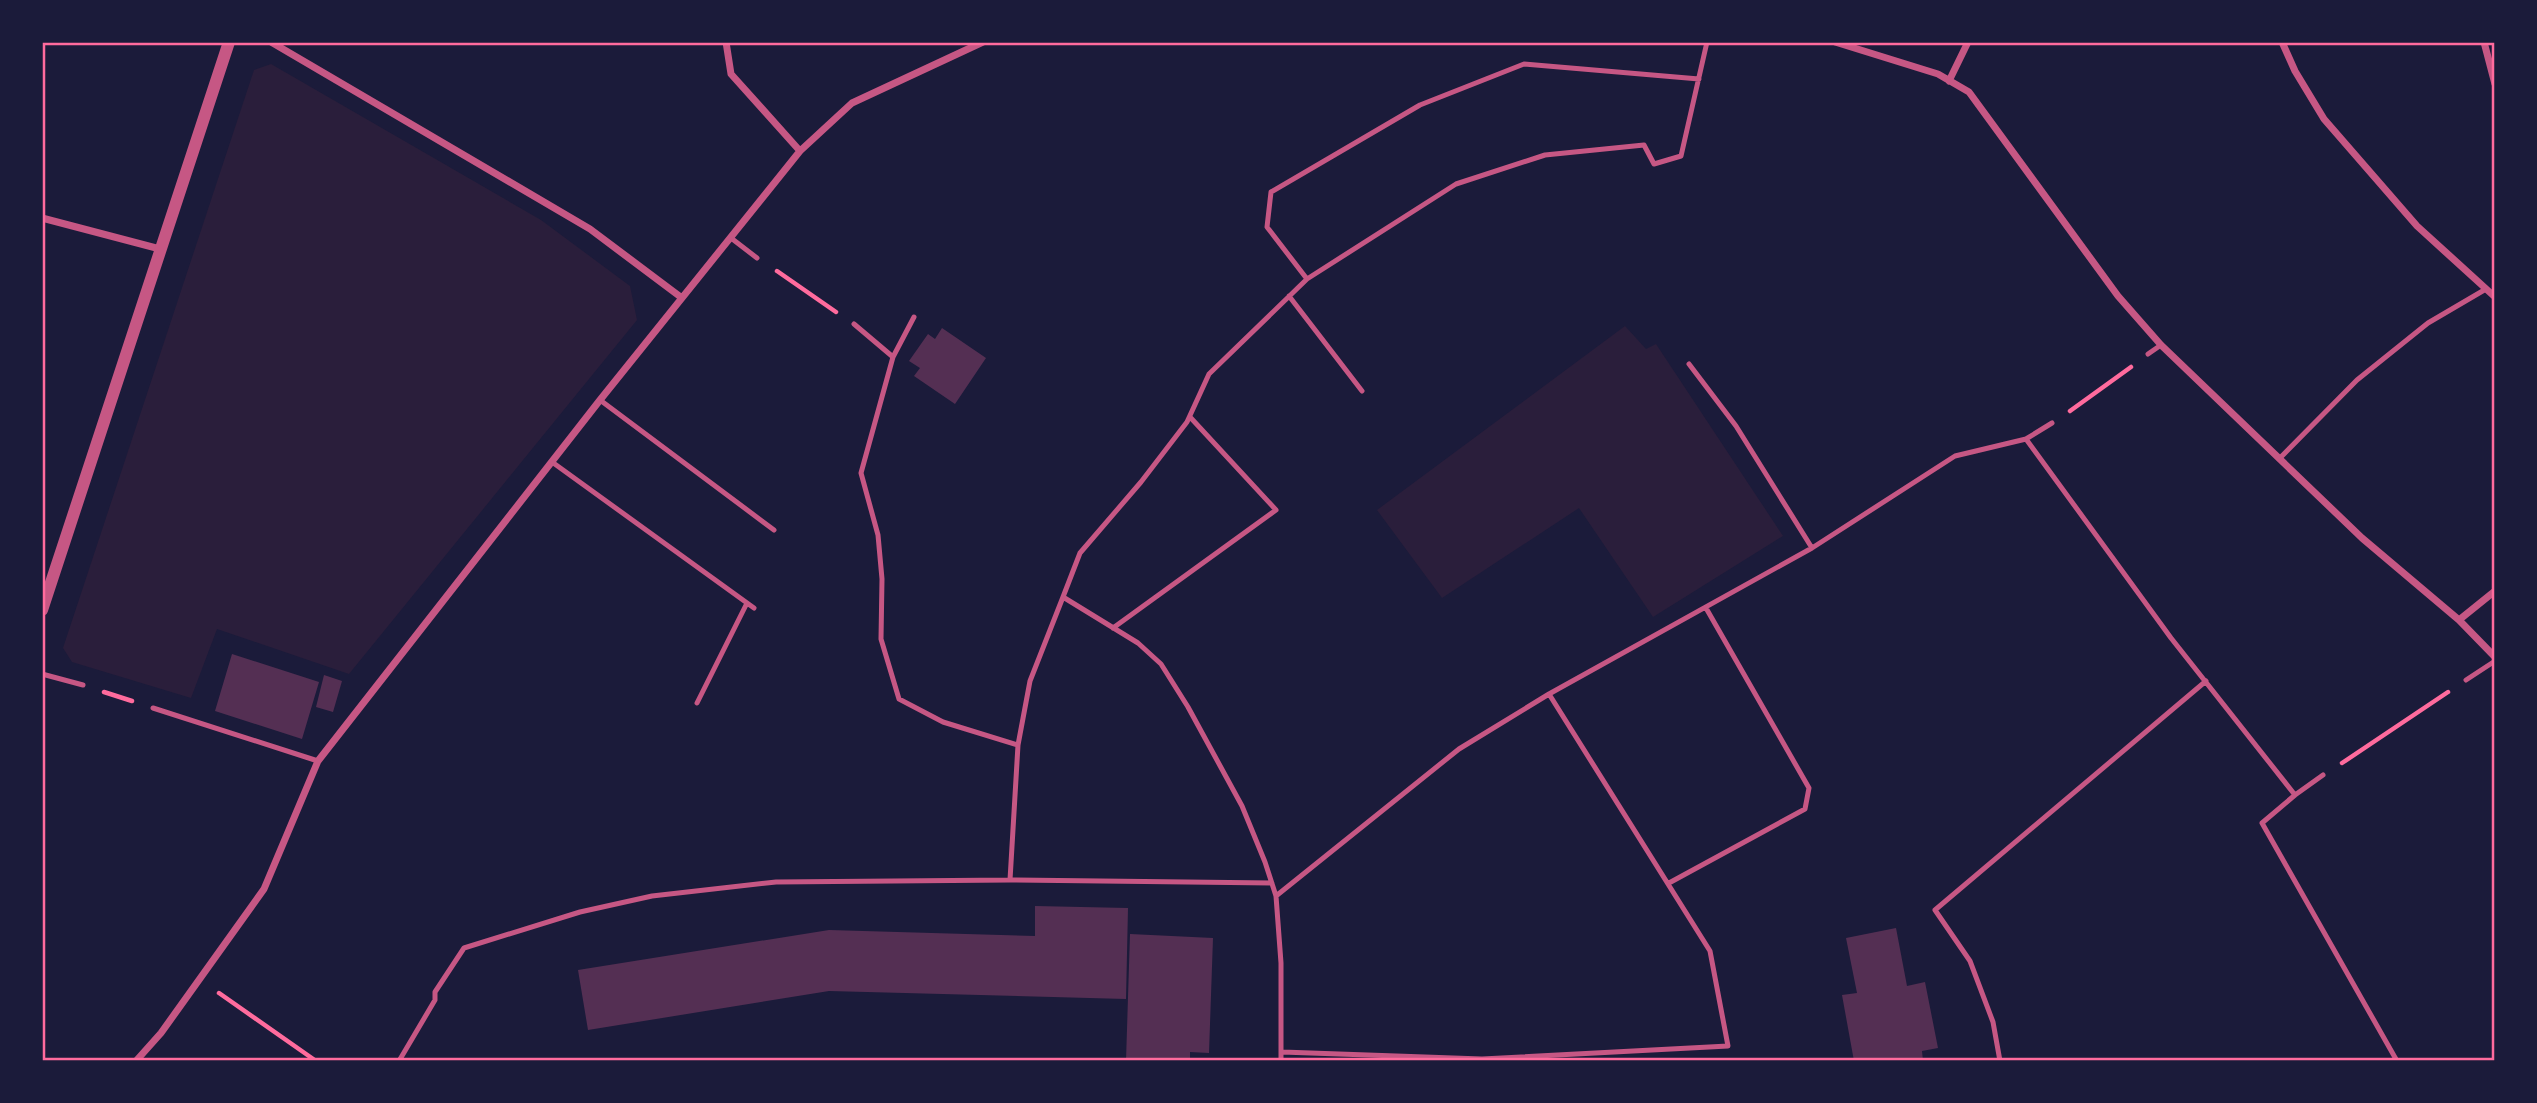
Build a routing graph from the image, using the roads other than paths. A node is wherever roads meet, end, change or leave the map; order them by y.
1 (229, 42) edge
2 (271, 42) edge
3 (726, 42) edge
4 (983, 42) edge
5 (1707, 42) edge
6 (1835, 42) edge
7 (1968, 42) edge
8 (2282, 42) edge
9 (2484, 42) edge
10 (1699, 79) junction
11 (1949, 81) junction
12 (2495, 84) edge
13 (800, 151) junction
14 (42, 218) edge
15 (731, 238) junction
16 (160, 249) junction
17 (757, 258) road end
18 (1307, 279) junction
19 (2486, 289) junction
20 (1289, 296) junction
21 (2495, 297) edge
22 (682, 298) junction
23 (914, 317) dead end
24 (854, 324) road end
25 (2161, 345) junction
26 (2148, 354) road end
27 (892, 357) junction
28 (1689, 363) dead end
29 (1362, 391) dead end
30 (600, 400) junction
31 (1189, 416) junction
32 (2052, 423) road end
33 (2026, 439) junction
34 (2279, 459) junction
35 (552, 462) junction
36 (774, 530) dead end
37 (1812, 548) junction
38 (2495, 591) edge
39 (1063, 597) junction
40 (747, 603) junction
41 (754, 608) dead end
42 (1706, 608) junction
43 (42, 610) edge
44 (2459, 620) junction
45 (1113, 628) junction
46 (2495, 659) edge
47 (42, 674) edge
48 (2466, 680) road end
49 (2206, 681) junction
50 (83, 685) road end
51 (1549, 694) junction
52 (697, 704) dead end
53 (153, 708) road end
54 (1018, 745) junction
55 (318, 761) junction
56 (2323, 775) road end
57 (2295, 795) junction
58 (1010, 880) junction
59 (1272, 883) junction
60 (1670, 883) junction
61 (1276, 896) junction
62 (1282, 1052) junction
63 (136, 1061) edge
64 (399, 1061) edge
65 (1281, 1061) edge
66 (2000, 1061) edge
67 (2397, 1061) edge

1 - 16 street
2 - 22 street
3 - 13 street
4 - 13 street
5 - 10 lane
6 - 11 street
7 - 11 street
8 - 19 street
9 - 12 street
10 - 18 lane
10 - 18 lane
11 - 25 street
13 - 15 street
14 - 16 street
15 - 17 lane
15 - 22 street
16 - 43 street
18 - 20 lane
19 - 21 street
19 - 34 lane
20 - 29 lane
20 - 31 lane
22 - 30 street
23 - 27 lane
24 - 27 lane
25 - 26 lane
25 - 34 street
27 - 54 lane
28 - 37 lane
30 - 35 street
30 - 36 lane
31 - 39 lane
31 - 45 lane
32 - 33 lane
33 - 37 lane
33 - 49 lane
34 - 44 street
35 - 40 lane
35 - 55 street
37 - 42 lane
38 - 44 street
39 - 45 lane
39 - 54 lane
40 - 41 lane
40 - 52 lane
42 - 51 lane
42 - 60 lane
44 - 46 street
45 - 59 lane
46 - 48 lane
47 - 50 lane
49 - 57 lane
49 - 66 lane
51 - 60 lane
51 - 61 lane
53 - 55 lane
54 - 58 lane
55 - 63 street
56 - 57 lane
57 - 67 lane
58 - 59 lane
58 - 64 lane
59 - 61 lane
60 - 62 lane
61 - 62 lane
62 - 65 lane

